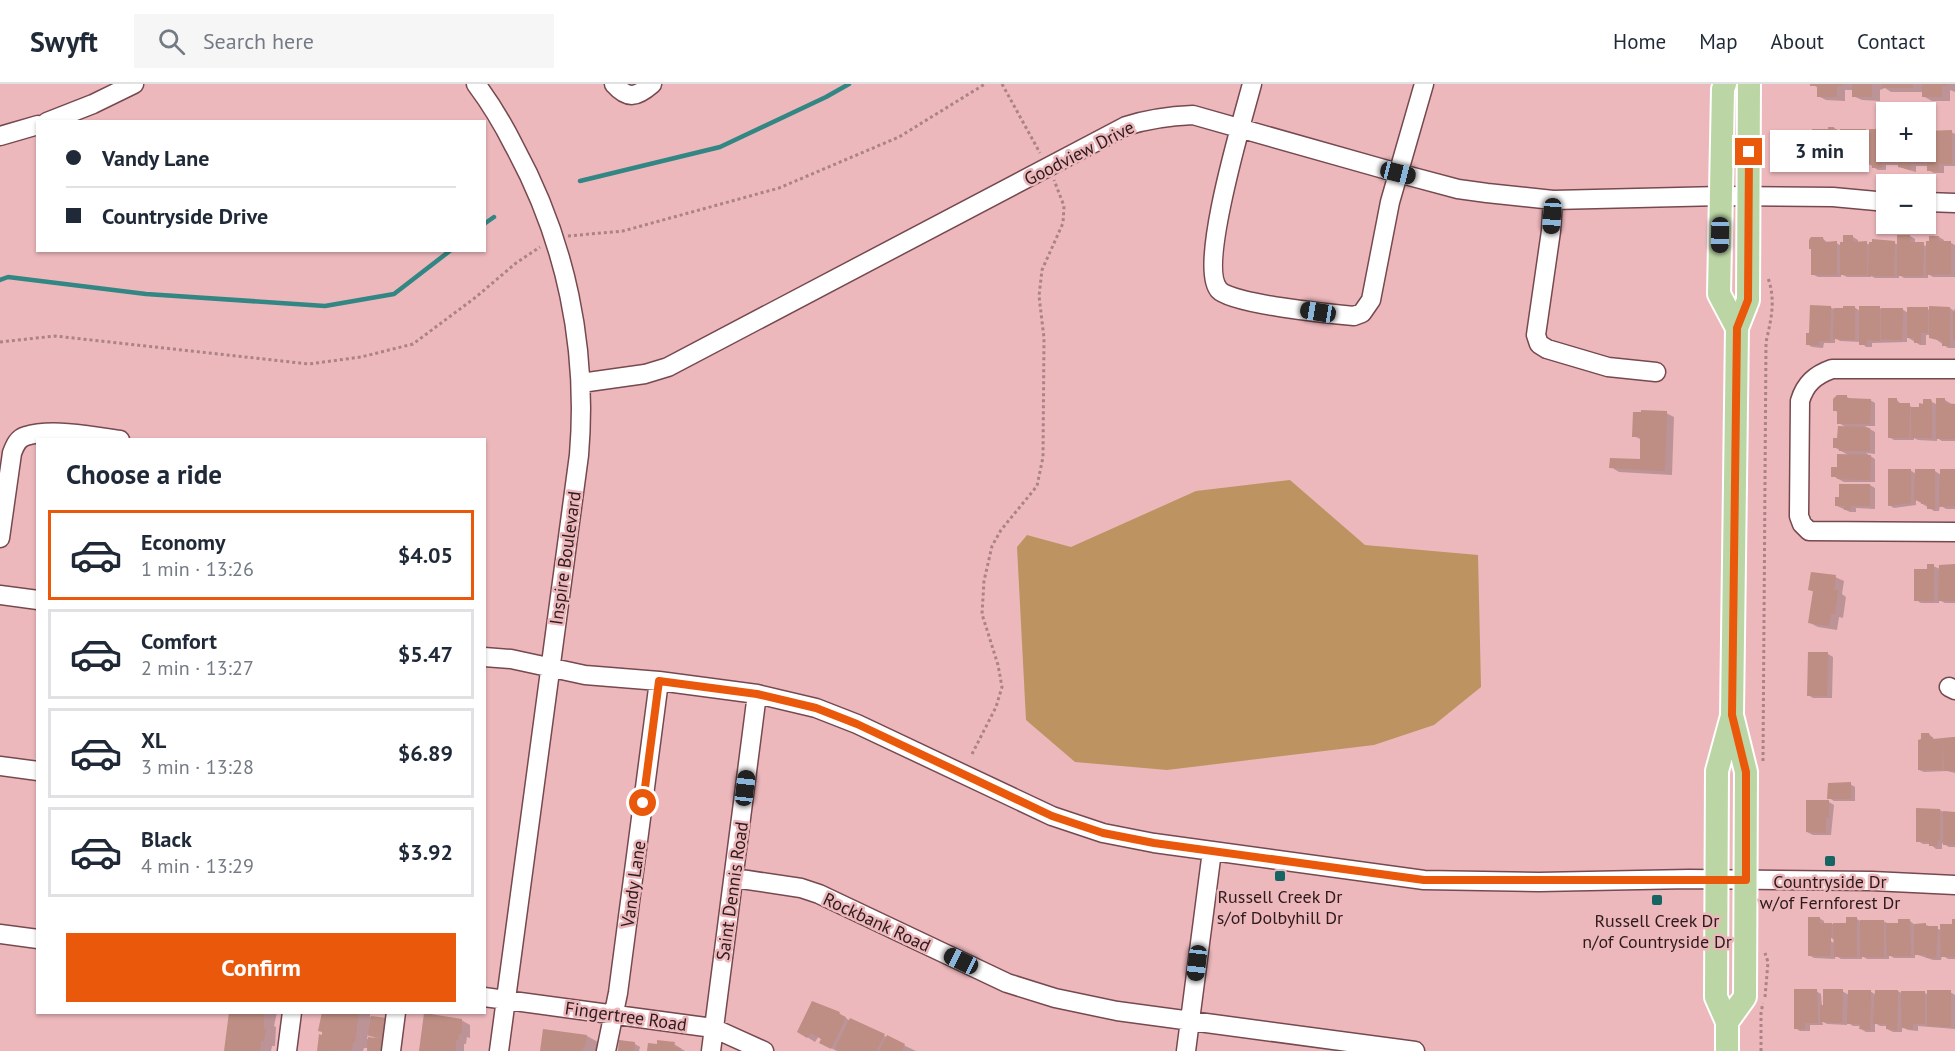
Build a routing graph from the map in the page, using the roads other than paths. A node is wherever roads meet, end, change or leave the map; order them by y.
1 (134, 84) edge
2 (476, 84) edge
3 (614, 84) edge
4 (652, 84) edge
5 (1252, 84) edge
6 (1424, 84) edge
7 (1725, 84) edge
8 (1749, 84) edge
9 (52, 120) edge
10 (36, 125) edge
11 (1240, 128) junction
12 (0, 136) edge
13 (1398, 173) junction
14 (1720, 196) junction
15 (1748, 197) junction
16 (1553, 200) junction
17 (1876, 201) edge
18 (1936, 202) edge
19 (1955, 203) edge
20 (1737, 328) junction
21 (1955, 369) edge
22 (1656, 372) dead end
23 (581, 383) junction
24 (104, 438) edge
25 (1955, 532) edge
26 (0, 538) edge
27 (0, 595) edge
28 (36, 600) edge
29 (486, 657) edge
30 (550, 667) junction
31 (659, 681) junction
32 (757, 694) junction
33 (1732, 715) junction
34 (0, 766) edge
35 (36, 771) edge
36 (1212, 851) junction
37 (734, 878) junction
38 (1717, 879) junction
39 (1746, 880) junction
40 (1955, 885) edge
41 (0, 934) edge
42 (36, 939) edge
43 (486, 997) edge
44 (506, 1000) junction
45 (292, 1014) edge
46 (396, 1014) edge
47 (613, 1014) junction
48 (1190, 1021) junction
49 (1727, 1022) junction
50 (713, 1028) junction
51 (287, 1051) edge
52 (391, 1051) edge
53 (499, 1051) edge
54 (606, 1051) edge
55 (711, 1051) edge
56 (764, 1051) edge
57 (1186, 1051) edge
58 (1415, 1051) edge
59 (1727, 1051) edge

1 - 9 street
2 - 23 street, Inspire Boulevard
3 - 4 street
5 - 11 street
6 - 13 street
7 - 14 main road
8 - 15 main road
10 - 12 street
11 - 13 street, Goodview Drive
11 - 13 street
11 - 23 street, Goodview Drive
13 - 16 street, Goodview Drive
14 - 15 street, Goodview Drive
14 - 16 street, Goodview Drive
14 - 20 main road
15 - 17 street, Goodview Drive
15 - 20 main road
16 - 22 street
18 - 19 street
20 - 33 main road
21 - 25 street
23 - 30 street, Inspire Boulevard
24 - 26 street
27 - 28 street
29 - 30 street
30 - 31 street
30 - 44 street, Inspire Boulevard
31 - 32 street
31 - 47 street, Vandy Lane
32 - 36 street
32 - 37 street, Saint Dennis Road
33 - 38 main road
33 - 39 main road
34 - 35 street
36 - 38 street
36 - 48 street
37 - 48 street, Rockbank Road
37 - 50 street, Saint Dennis Road
38 - 39 street
38 - 49 main road
39 - 40 street
39 - 49 main road
41 - 42 street
43 - 44 street, Fingertree Road
44 - 47 street, Fingertree Road
44 - 53 street, Inspire Boulevard
45 - 51 street
46 - 52 street
47 - 50 street, Fingertree Road
47 - 54 street, Vandy Lane
48 - 57 street
48 - 58 street, Rockbank Road
49 - 59 main road
50 - 55 street, Saint Dennis Road
50 - 56 street, Fingertree Road

